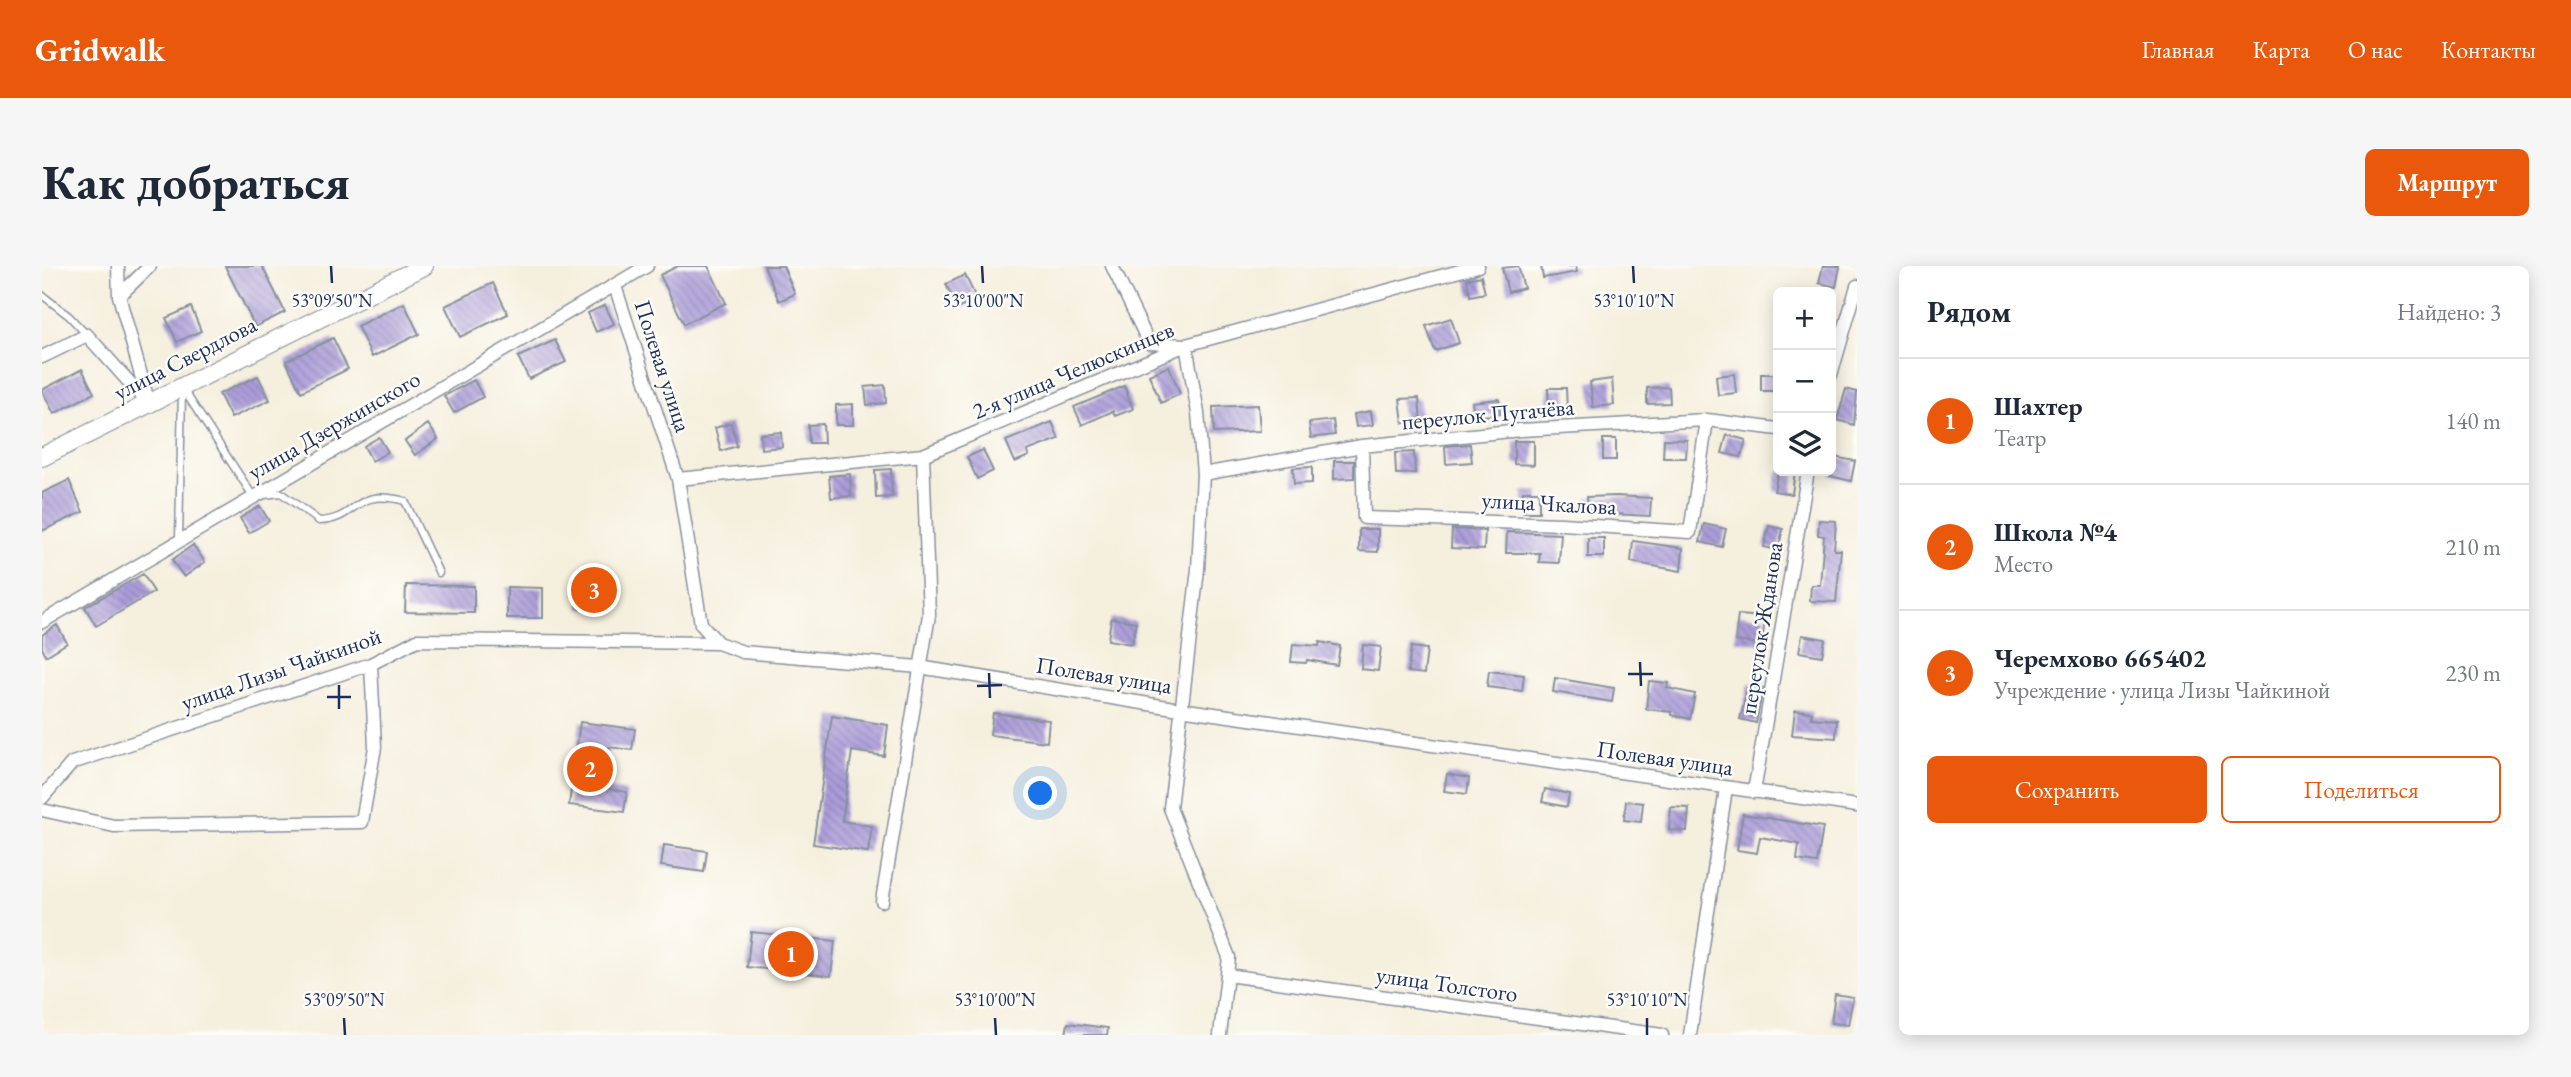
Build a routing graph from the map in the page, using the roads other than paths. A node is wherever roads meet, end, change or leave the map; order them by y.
1 (118, 266) edge
2 (150, 266) edge
3 (424, 266) edge
4 (648, 266) edge
5 (1112, 266) edge
6 (1478, 266) edge
7 (615, 286) junction
8 (1857, 286) edge
9 (42, 295) edge
10 (119, 296) junction
11 (87, 335) junction
12 (1186, 345) junction
13 (42, 357) edge
14 (1836, 358) edge
15 (182, 387) junction
16 (149, 404) junction
17 (1707, 420) junction
18 (1773, 428) edge
19 (1362, 446) junction
20 (923, 455) junction
21 (42, 457) edge
22 (1203, 474) junction
23 (1807, 476) edge
24 (678, 479) junction
25 (252, 496) junction
26 (179, 540) junction
27 (439, 573) dead end
28 (42, 622) edge
29 (718, 643) junction
30 (371, 664) junction
31 (919, 667) junction
32 (1181, 709) junction
33 (1726, 788) junction
34 (1754, 792) junction
35 (42, 798) edge
36 (1857, 806) edge
37 (42, 810) edge
38 (882, 901) dead end
39 (1227, 975) junction
40 (1220, 1035) edge
41 (1662, 1035) edge
42 (1689, 1035) edge

1 - 10 street
2 - 10 street
3 - 15 street, улица Свердлова
4 - 7 street, улица Дзержинского
5 - 12 street
6 - 12 street, 2-я улица Челюскинцев
7 - 24 street, Полевая улица
7 - 25 street, улица Дзержинского
8 - 14 street
9 - 11 lane
10 - 16 street
11 - 13 street
11 - 16 street
12 - 20 street, 2-я улица Челюскинцев
12 - 22 street
15 - 16 street, улица Свердлова
15 - 25 lane
15 - 26 lane
16 - 21 street, улица Свердлова
17 - 18 street, переулок Пугачёва
17 - 19 street, переулок Пугачёва
17 - 19 street, улица Чкалова
19 - 22 street, переулок Пугачёва
20 - 24 street, 2-я улица Челюскинцев
20 - 31 street
22 - 32 street
23 - 34 street, переулок Жданова
24 - 29 street, Полевая улица
25 - 26 street, улица Дзержинского
25 - 27 lane
26 - 28 street, улица Дзержинского
29 - 30 street, улица Лизы Чайкиной
29 - 31 street, Полевая улица
30 - 35 street, улица Лизы Чайкиной
30 - 37 street
31 - 32 street, Полевая улица
31 - 38 street
32 - 33 street, Полевая улица
32 - 39 street
33 - 34 street, Полевая улица
33 - 42 street
34 - 36 street, Полевая улица
39 - 40 street
39 - 41 street, улица Толстого

